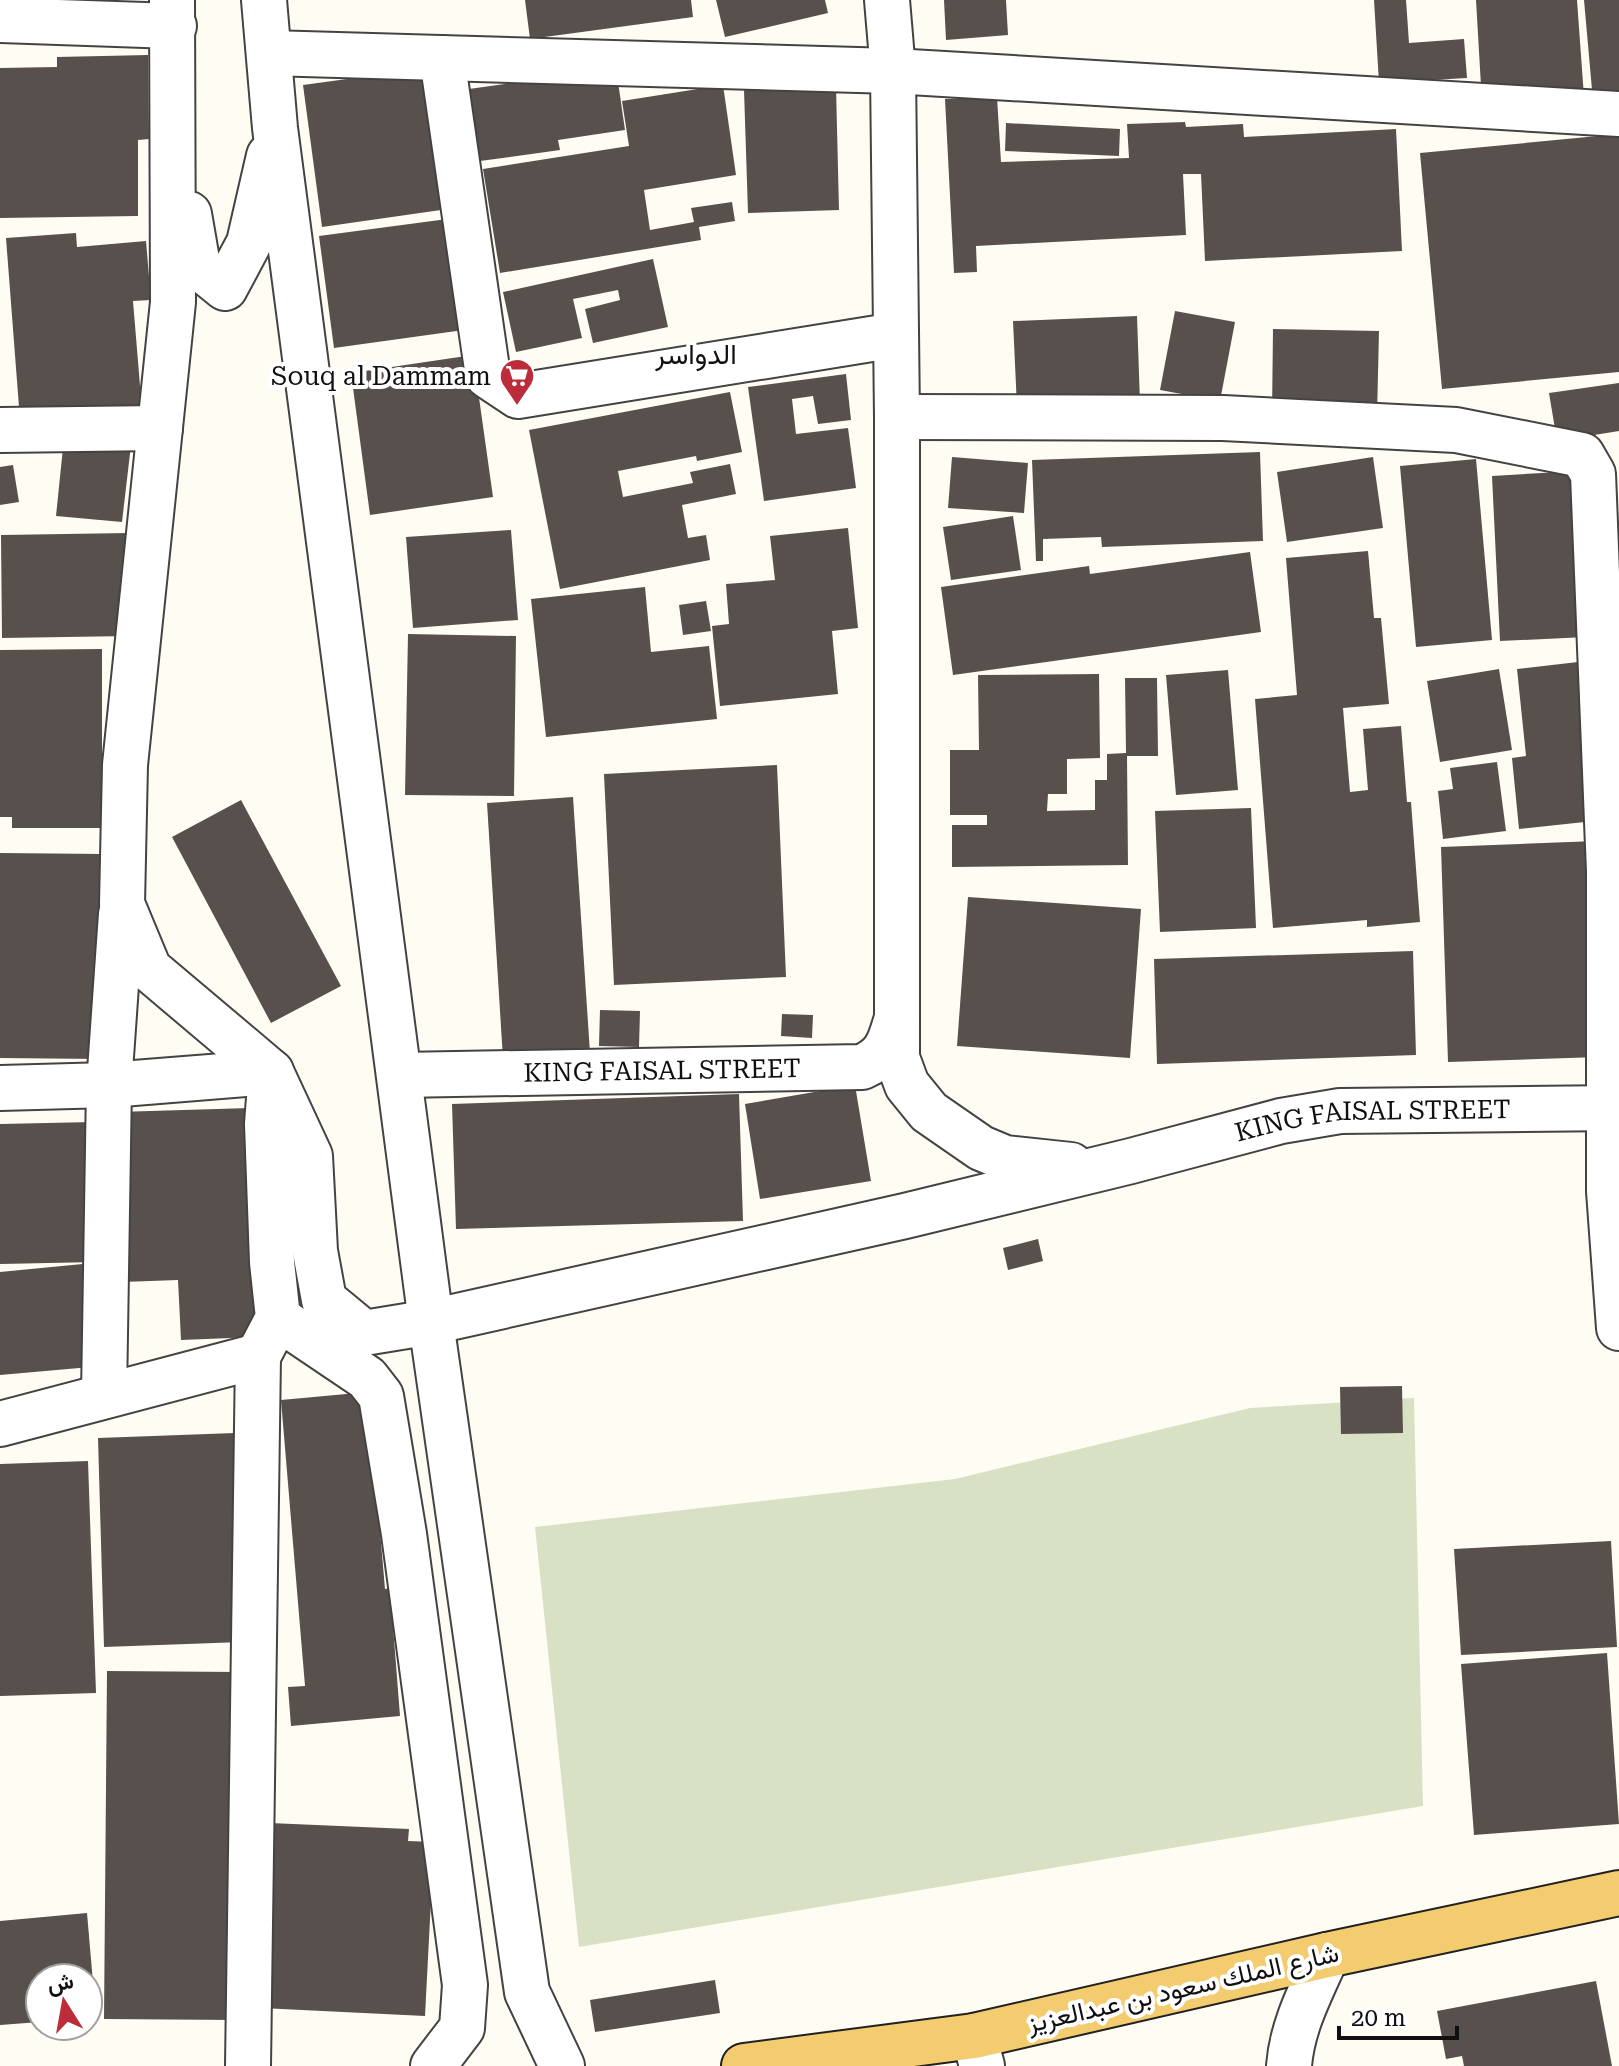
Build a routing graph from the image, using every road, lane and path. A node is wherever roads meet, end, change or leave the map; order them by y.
1 (887, 0) edge
2 (173, 13) edge
3 (274, 18) edge
4 (0, 20) edge
5 (442, 58) junction
6 (893, 71) junction
7 (1619, 114) edge
8 (173, 121) junction
9 (275, 128) junction
10 (896, 335) junction
11 (897, 417) junction
12 (160, 428) junction
13 (0, 430) edge
14 (122, 904) junction
15 (896, 1021) junction
16 (271, 1072) junction
17 (400, 1075) junction
18 (109, 1085) junction
19 (0, 1088) edge
20 (1613, 1108) edge
21 (1131, 1161) junction
22 (278, 1318) junction
23 (431, 1322) junction
24 (1619, 1328) edge
25 (258, 1356) junction
26 (104, 1396) junction
27 (0, 1424) edge
28 (1619, 1893) edge
29 (1327, 1955) junction
30 (978, 2051) edge
31 (248, 2066) edge
32 (433, 2066) edge
33 (562, 2066) edge
34 (744, 2066) edge
35 (1289, 2066) edge

1 - 6 street
2 - 4 street
2 - 8 street
3 - 5 street
3 - 9 street
5 - 6 street
5 - 10 street
6 - 7 street
6 - 10 street
8 - 9 street
8 - 12 street
9 - 17 street
10 - 11 street
11 - 15 street
11 - 20 street
12 - 13 street
12 - 14 street
14 - 16 street
14 - 18 street
15 - 17 street, KING FAISAL STREET
15 - 21 street
16 - 18 street
16 - 22 street
16 - 23 street
17 - 23 street
18 - 19 street
18 - 26 street
20 - 21 street, KING FAISAL STREET
20 - 24 street
21 - 23 street
22 - 25 street
22 - 32 street
23 - 33 street
25 - 26 street
25 - 31 street
26 - 27 street
28 - 29 main road, شارع الملك سعود بن عبدالعزيز
29 - 30 main road, شارع الملك سعود بن عبدالعزيز
29 - 35 street
30 - 34 main road, شارع الملك سعود بن عبدالعزيز

